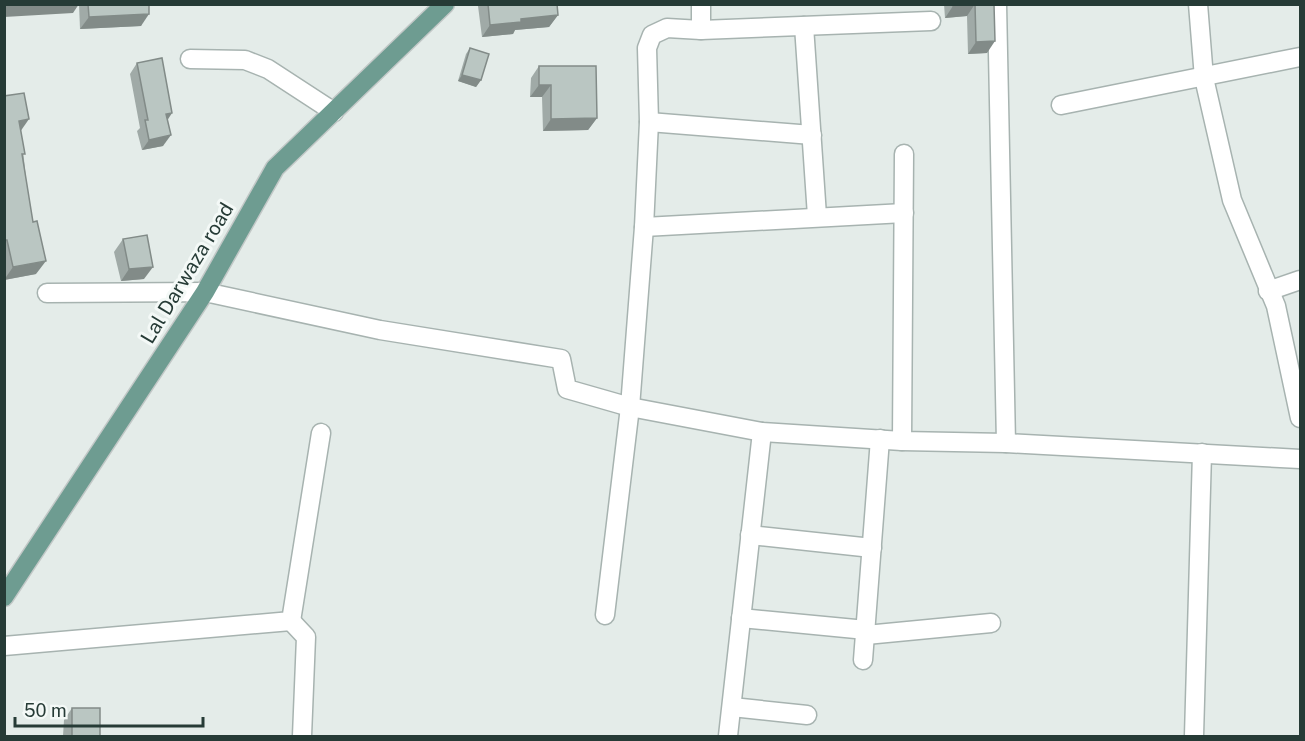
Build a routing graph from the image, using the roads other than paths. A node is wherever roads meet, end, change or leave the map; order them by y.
1 (445, 4) edge
2 (702, 4) edge
3 (997, 4) edge
4 (1198, 4) edge
5 (931, 21) dead end
6 (804, 26) junction
7 (701, 30) junction
8 (1300, 57) edge
9 (190, 59) dead end
10 (1204, 78) junction
11 (1061, 105) dead end
12 (334, 112) junction
13 (649, 122) junction
14 (812, 135) junction
15 (904, 154) dead end
16 (904, 213) junction
17 (817, 216) junction
18 (644, 227) junction
19 (1300, 280) edge
20 (1268, 291) junction
21 (205, 292) junction
22 (47, 293) dead end
23 (1295, 372) edge
24 (630, 407) junction
25 (1300, 418) edge
26 (762, 432) junction
27 (321, 433) dead end
28 (880, 439) junction
29 (902, 441) junction
30 (1006, 442) junction
31 (1202, 453) junction
32 (1300, 459) edge
33 (750, 536) junction
34 (872, 548) junction
35 (4, 597) edge
36 (605, 615) dead end
37 (741, 618) junction
38 (291, 621) junction
39 (992, 623) dead end
40 (866, 632) junction
41 (4, 646) edge
42 (863, 660) dead end
43 (732, 707) junction
44 (807, 715) dead end
45 (302, 736) edge
46 (728, 736) edge
47 (1194, 736) edge

1 - 12 main road, Lal Darwaza road
2 - 7 street
3 - 30 street
4 - 10 street
5 - 6 street
6 - 7 street
6 - 14 street
7 - 13 street
8 - 10 street
9 - 12 street
10 - 11 street
10 - 20 street
12 - 21 main road, Lal Darwaza road
13 - 14 street
13 - 18 street
14 - 17 street
15 - 16 street
16 - 17 street
16 - 29 street
17 - 18 street
18 - 24 street
19 - 20 street
20 - 23 street
21 - 22 street
21 - 24 street
21 - 35 main road, Lal Darwaza road
23 - 25 street
24 - 26 street
24 - 36 street
26 - 28 street
26 - 33 street
27 - 38 street
28 - 29 street
28 - 34 street
29 - 30 street
30 - 31 street
31 - 32 street
31 - 47 street
33 - 34 street
33 - 37 street
34 - 40 street
37 - 40 street
37 - 43 street
38 - 41 street
38 - 45 street
39 - 40 street
40 - 42 street
43 - 44 street
43 - 46 street

